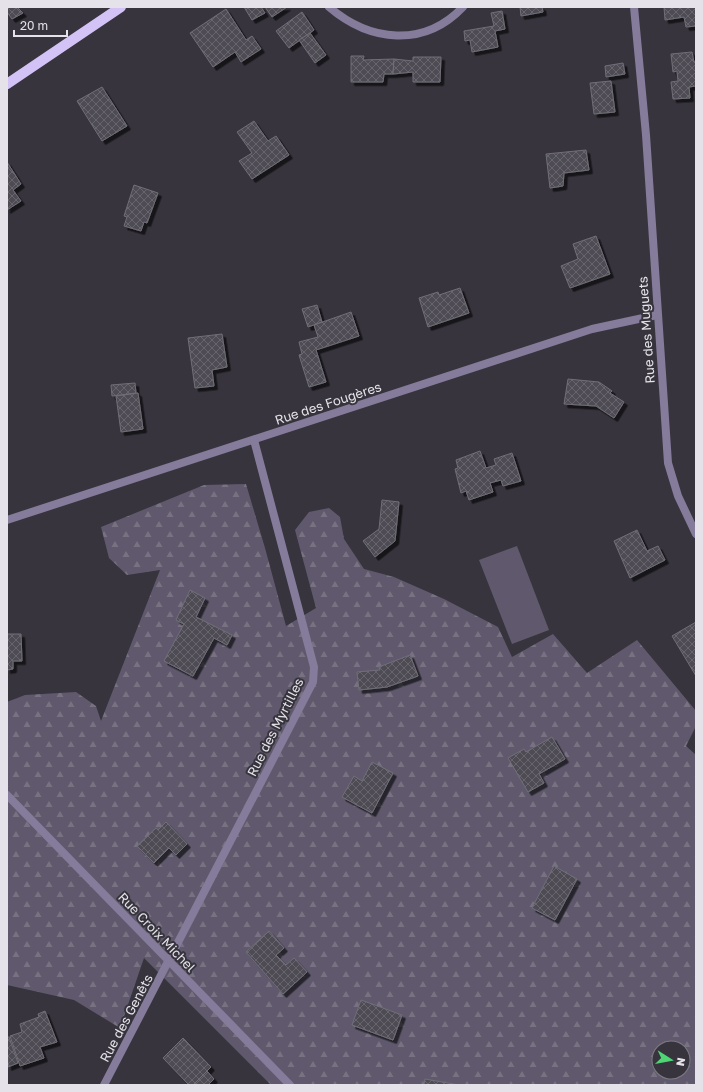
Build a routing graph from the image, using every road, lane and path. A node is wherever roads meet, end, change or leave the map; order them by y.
1 (121, 7) edge
2 (329, 7) edge
3 (463, 7) edge
4 (634, 7) edge
5 (7, 84) edge
6 (657, 315) junction
7 (254, 440) junction
8 (7, 520) edge
9 (696, 534) edge
10 (7, 795) edge
11 (168, 962) junction
12 (104, 1085) edge
13 (290, 1085) edge

1 - 5 main road
2 - 3 street
4 - 6 street, Rue des Muguets
6 - 7 street, Rue des Fougères
6 - 9 street, Rue des Muguets
7 - 8 street, Rue des Fougères
7 - 11 street, Rue des Myrtilles
10 - 11 street, Rue Croix Michel
11 - 12 street, Rue des Genêts
11 - 13 street, Rue Croix Michel

